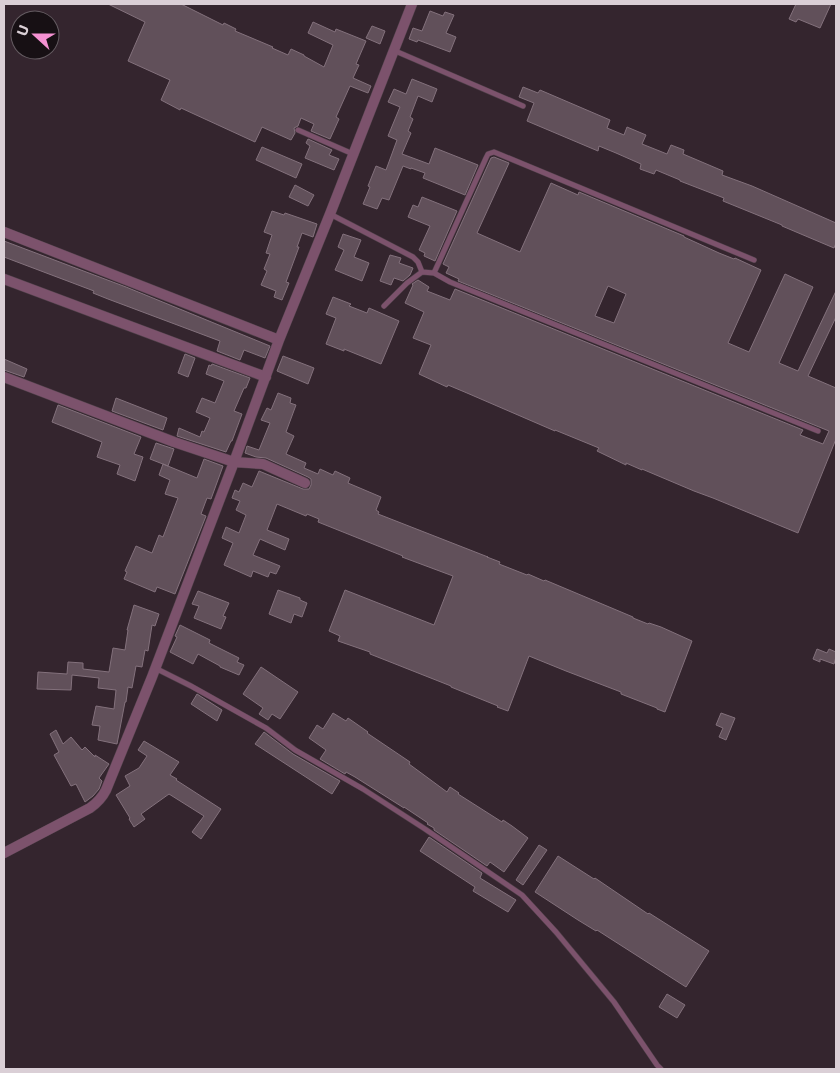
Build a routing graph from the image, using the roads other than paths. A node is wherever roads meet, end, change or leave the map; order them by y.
1 (412, 4) edge
2 (393, 50) junction
3 (524, 106) dead end
4 (298, 130) dead end
5 (353, 154) junction
6 (330, 214) junction
7 (4, 232) edge
8 (754, 260) dead end
9 (422, 272) junction
10 (434, 273) junction
11 (4, 279) edge
12 (384, 306) dead end
13 (279, 340) junction
14 (4, 377) edge
15 (266, 377) junction
16 (818, 431) dead end
17 (234, 462) junction
18 (305, 483) dead end
19 (155, 668) junction
20 (4, 853) edge
21 (661, 1069) edge

1 - 2 street
2 - 3 lane
2 - 5 street
4 - 5 lane
5 - 6 street
6 - 9 lane
6 - 13 street
7 - 13 street
8 - 10 lane
9 - 10 lane
9 - 12 lane
10 - 16 lane
11 - 15 street
13 - 15 street
14 - 17 street
15 - 17 street
17 - 18 street
17 - 19 street
19 - 20 street
19 - 21 lane

